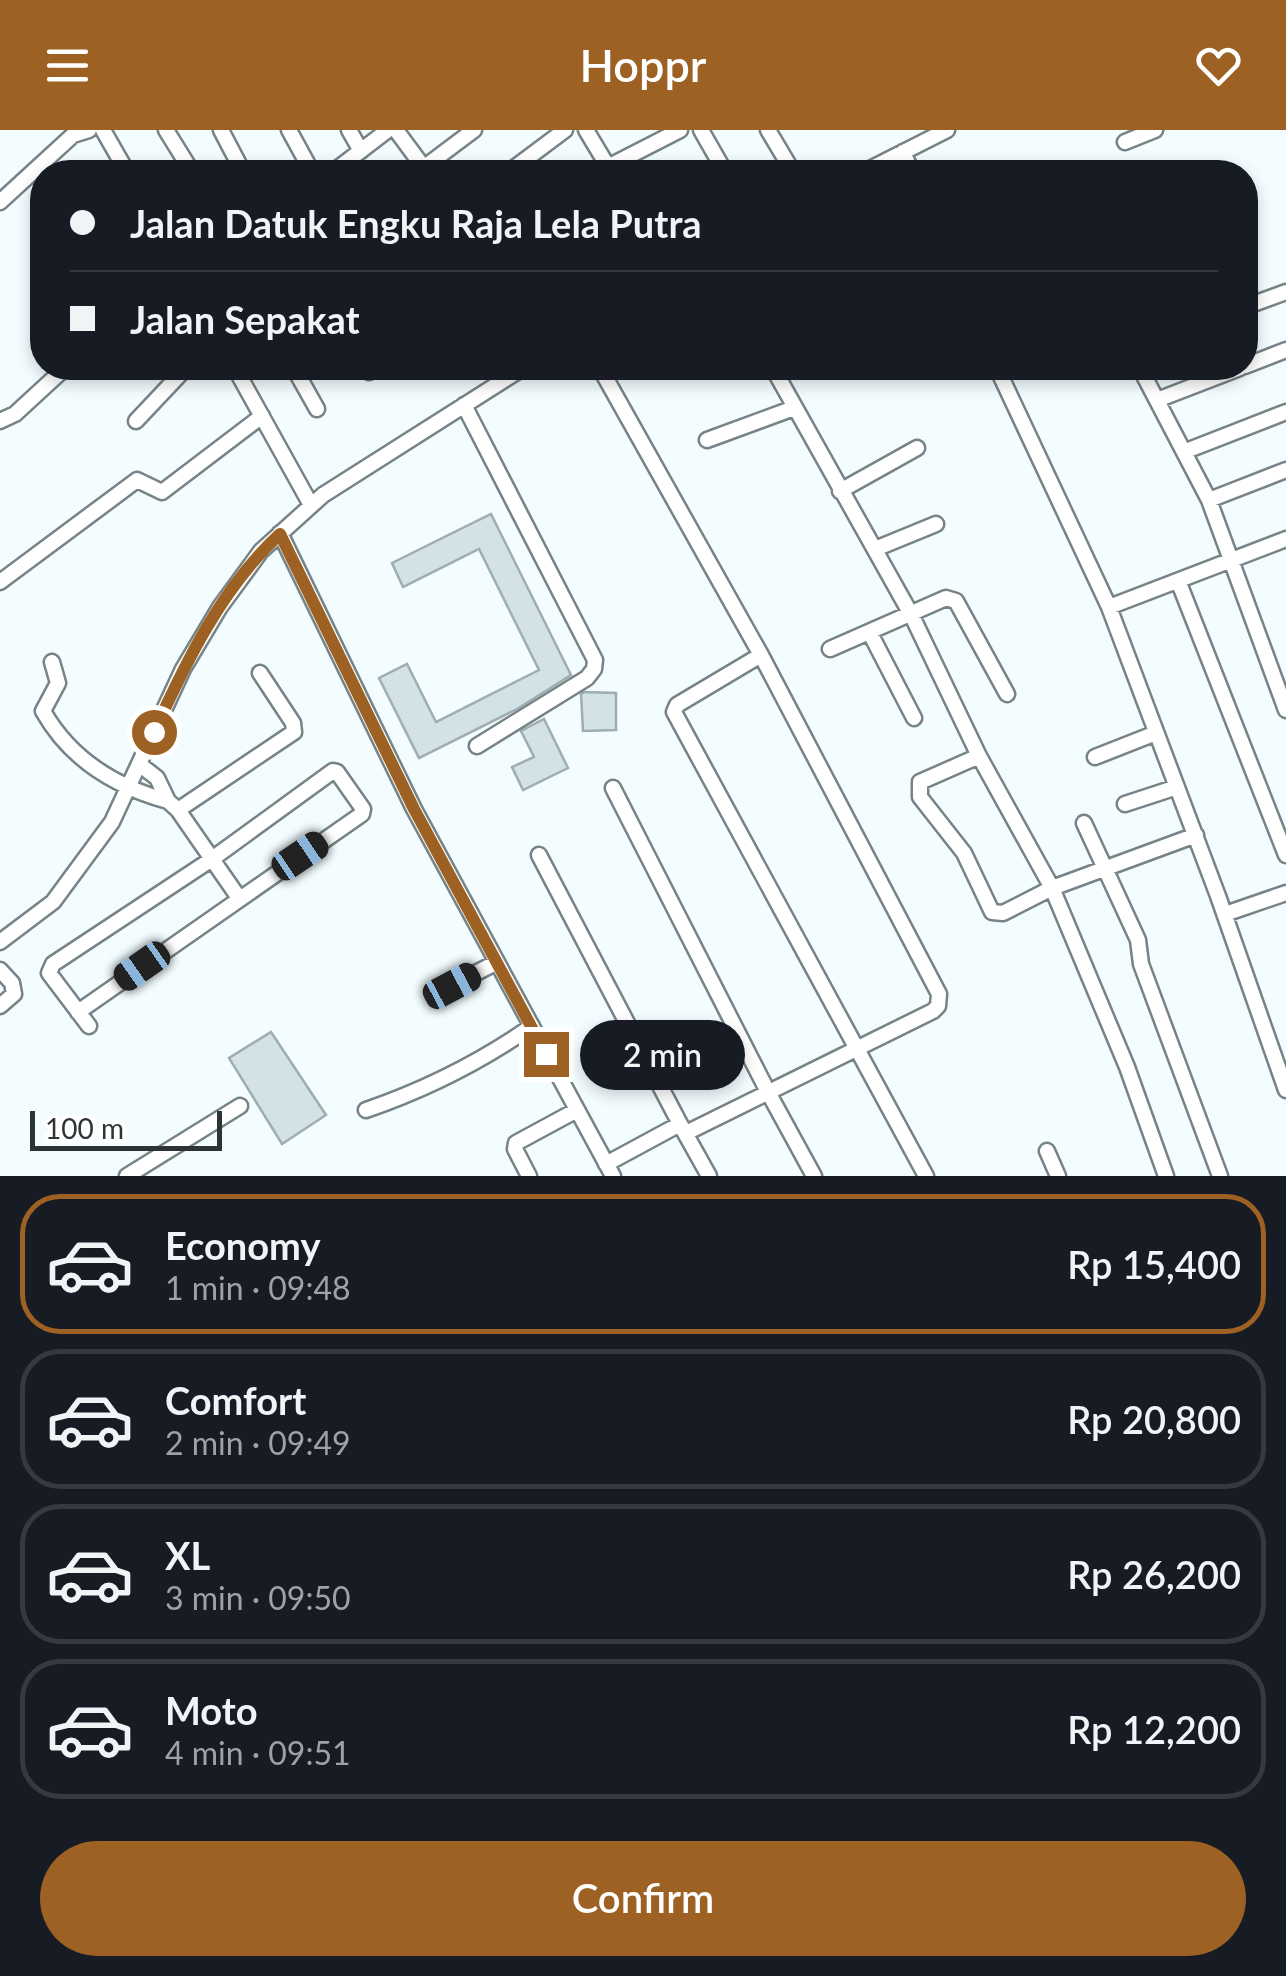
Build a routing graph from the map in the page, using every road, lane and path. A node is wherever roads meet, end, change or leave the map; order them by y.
1 (89, 130) edge
2 (103, 130) edge
3 (166, 130) edge
4 (221, 130) edge
5 (288, 130) edge
6 (349, 130) edge
7 (388, 130) edge
8 (396, 130) edge
9 (474, 130) edge
10 (565, 130) edge
11 (586, 130) edge
12 (680, 130) edge
13 (702, 130) edge
14 (768, 130) edge
15 (947, 130) edge
16 (1155, 130) edge
17 (1125, 142) dead end
18 (361, 151) junction
19 (904, 152) junction
20 (46, 160) edge
21 (120, 160) edge
22 (185, 160) edge
23 (237, 160) edge
24 (305, 160) edge
25 (349, 160) edge
26 (416, 160) edge
27 (437, 160) edge
28 (525, 160) edge
29 (598, 160) edge
30 (620, 160) edge
31 (718, 160) edge
32 (786, 160) edge
33 (888, 160) edge
34 (907, 160) edge
35 (30, 175) edge
36 (0, 202) edge
37 (1286, 292) edge
38 (1258, 302) edge
39 (1286, 350) edge
40 (1258, 360) edge
41 (52, 380) edge
42 (175, 380) edge
43 (242, 380) edge
44 (301, 380) edge
45 (505, 380) edge
46 (607, 380) edge
47 (779, 380) edge
48 (1003, 380) edge
49 (1146, 380) edge
50 (1208, 380) edge
51 (1157, 400) junction
52 (464, 405) junction
53 (794, 408) junction
54 (317, 409) dead end
55 (1286, 412) edge
56 (262, 416) junction
57 (0, 421) edge
58 (136, 421) dead end
59 (706, 440) dead end
60 (917, 448) dead end
61 (1186, 450) junction
62 (1286, 470) edge
63 (840, 491) junction
64 (1209, 500) junction
65 (311, 506) junction
66 (936, 524) dead end
67 (280, 534) junction
68 (1284, 546) edge
69 (875, 549) junction
70 (1231, 560) junction
71 (0, 582) edge
72 (1179, 583) junction
73 (1109, 607) junction
74 (912, 616) junction
75 (870, 633) junction
76 (830, 649) dead end
77 (762, 655) junction
78 (52, 662) dead end
79 (260, 673) dead end
80 (1007, 694) dead end
81 (1286, 710) edge
82 (914, 718) dead end
83 (1156, 733) junction
84 (477, 746) dead end
85 (979, 756) junction
86 (1095, 758) dead end
87 (139, 764) junction
88 (128, 786) junction
89 (1177, 787) junction
90 (613, 788) dead end
91 (1125, 804) dead end
92 (173, 805) junction
93 (1084, 824) dead end
94 (1196, 835) junction
95 (1286, 855) edge
96 (539, 856) dead end
97 (212, 859) junction
98 (1106, 868) junction
99 (1052, 888) junction
100 (1286, 892) edge
101 (239, 898) junction
102 (1224, 914) junction
103 (0, 942) edge
104 (497, 962) junction
105 (0, 970) edge
106 (452, 986) dead end
107 (0, 1006) edge
108 (78, 1012) junction
109 (89, 1026) dead end
110 (532, 1026) junction
111 (857, 1048) junction
112 (1286, 1090) edge
113 (768, 1092) junction
114 (240, 1106) dead end
115 (366, 1110) dead end
116 (577, 1110) junction
117 (683, 1128) junction
118 (1047, 1151) dead end
119 (609, 1170) edge
120 (127, 1176) edge
121 (529, 1176) edge
122 (708, 1176) edge
123 (814, 1176) edge
124 (926, 1176) edge
125 (1058, 1176) edge
126 (1166, 1176) edge
127 (1220, 1176) edge

1 - 20 street
2 - 21 street
3 - 22 street
4 - 23 street
5 - 24 street
6 - 18 street
7 - 18 street
8 - 26 street
9 - 27 street
10 - 28 street
11 - 29 street
12 - 30 street
13 - 31 street
14 - 32 street
15 - 19 street
16 - 17 street
18 - 25 street
19 - 33 street
19 - 34 street
35 - 36 street
37 - 38 street
39 - 40 street
41 - 57 street
42 - 58 street
43 - 56 street
44 - 54 street
45 - 52 street
46 - 77 street
47 - 53 street
48 - 73 street
49 - 51 street
50 - 51 street
51 - 61 street
52 - 65 street
52 - 84 street
53 - 59 street
53 - 63 street
55 - 61 street
56 - 65 street
56 - 71 street
60 - 63 street
61 - 64 street
62 - 64 street
63 - 69 street
64 - 70 street
65 - 67 street
66 - 69 street
67 - 87 street
67 - 104 street
68 - 70 street
69 - 74 street
70 - 72 street
70 - 81 street
72 - 73 street
72 - 95 street
73 - 83 street
74 - 75 street
74 - 80 street
74 - 85 street
75 - 76 street
75 - 82 street
77 - 111 street
77 - 111 street
78 - 88 street
79 - 92 street
83 - 86 street
83 - 89 street
85 - 99 street
85 - 99 street
87 - 88 street
87 - 92 street
88 - 92 street
88 - 103 street
89 - 91 street
89 - 94 street
90 - 113 street
92 - 97 street
93 - 98 street
94 - 98 street
94 - 102 street
96 - 117 street
97 - 101 street
97 - 101 street
97 - 108 street
98 - 99 street
98 - 127 street
99 - 126 street
100 - 102 street
101 - 108 street
102 - 112 street
104 - 106 street
104 - 110 street
105 - 107 street
108 - 109 street
110 - 115 street
110 - 116 street
111 - 113 street
111 - 124 street
113 - 117 street
113 - 123 street
114 - 120 street
116 - 119 street
116 - 121 street
117 - 119 street
117 - 122 street
118 - 125 street

